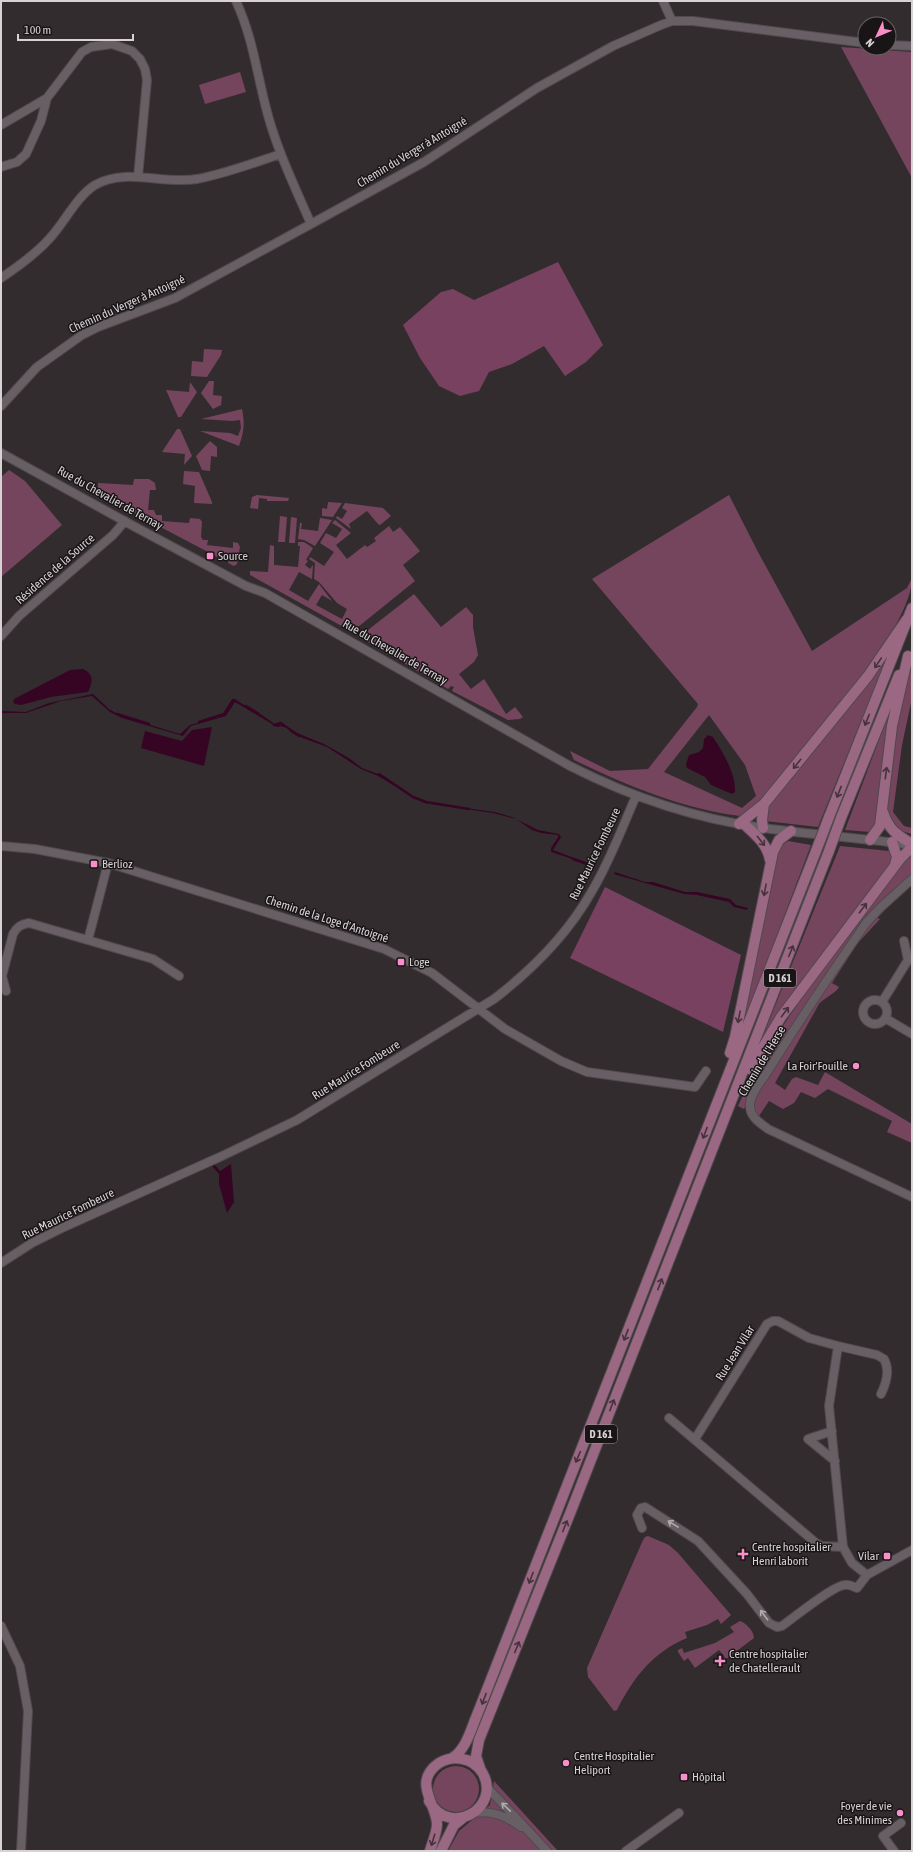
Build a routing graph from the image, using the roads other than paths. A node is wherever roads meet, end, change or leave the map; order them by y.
1 (236, 1) edge
2 (663, 1) edge
3 (672, 21) junction
4 (857, 42) edge
5 (897, 45) edge
6 (912, 46) edge
7 (47, 98) junction
8 (1, 125) edge
9 (281, 154) junction
10 (1, 167) edge
11 (138, 177) junction
12 (311, 224) junction
13 (1, 278) edge
14 (1, 406) edge
15 (1, 452) edge
16 (125, 521) junction
17 (912, 608) edge
18 (907, 619) junction
19 (1, 636) edge
20 (912, 646) edge
21 (908, 656) junction
22 (636, 796) junction
23 (764, 804) junction
24 (883, 812) junction
25 (742, 824) junction
26 (763, 828) junction
27 (791, 831) junction
28 (870, 840) junction
29 (892, 842) junction
30 (912, 845) edge
31 (1, 846) edge
32 (771, 861) junction
33 (108, 863) junction
34 (895, 865) junction
35 (912, 879) edge
36 (88, 940) junction
37 (904, 941) dead end
38 (179, 976) dead end
39 (6, 992) dead end
40 (882, 1002) junction
41 (478, 1009) junction
42 (885, 1018) junction
43 (912, 1034) edge
44 (706, 1071) dead end
45 (720, 1097) junction
46 (730, 1105) junction
47 (912, 1197) edge
48 (1, 1263) edge
49 (838, 1346) junction
50 (881, 1394) dead end
51 (669, 1418) dead end
52 (832, 1431) junction
53 (695, 1439) junction
54 (835, 1461) junction
55 (642, 1528) dead end
56 (843, 1548) junction
57 (912, 1550) edge
58 (867, 1575) junction
59 (1, 1626) edge
60 (452, 1758) junction
61 (481, 1771) junction
62 (486, 1786) junction
63 (429, 1801) junction
64 (679, 1813) dead end
65 (469, 1815) junction
66 (901, 1823) dead end
67 (545, 1849) edge
68 (21, 1851) edge
69 (430, 1851) edge
70 (441, 1851) edge
71 (626, 1851) edge
72 (894, 1851) edge

1 - 9 street
2 - 3 street
3 - 4 street, Chemin du Verger à Antoigné
3 - 12 street, Chemin du Verger à Antoigné
5 - 6 street
7 - 8 street
7 - 10 street
7 - 11 street
9 - 11 street
9 - 12 street
11 - 13 street
12 - 14 street, Chemin du Verger à Antoigné
15 - 16 street, Rue du Chevalier de Ternay
16 - 19 street, Résidence de la Source
16 - 22 street, Rue du Chevalier de Ternay
17 - 18 main road, D 161
18 -> 23 main road
18 -> 45 main road, D 161, bridge
20 - 21 main road, D 161
24 -> 21 main road
46 -> 21 main road, D 161, bridge
22 - 25 street, Rue du Chevalier de Ternay
22 - 41 street, Rue Maurice Fombeure
23 - 25 main road
23 - 26 main road
24 - 28 main road
24 - 30 main road
25 - 26 street, Rue du Chevalier de Ternay
25 -> 32 main road
26 - 27 street, Rue du Chevalier de Ternay
27 - 28 street, Rue du Chevalier de Ternay
27 - 32 main road
28 - 29 street, Rue du Chevalier de Ternay
29 - 30 street, Rue du Chevalier de Ternay
29 - 34 main road
30 - 34 main road
31 - 33 street, Chemin de la Loge d'Antoigné
32 -> 45 main road
33 - 36 street
33 - 41 street, Chemin de la Loge d'Antoigné
46 -> 34 main road
35 - 47 street, Chemin de l'Herse
36 - 38 street
36 - 39 street
37 - 40 street
40 - 42 street
40 - 42 street
41 - 44 street, Chemin de la Loge d'Antoigné
41 - 48 street, Rue Maurice Fombeure
42 - 43 street
45 -> 60 main road, D 161
61 -> 46 main road, D 161
49 - 50 street, Rue Jean Vilar
49 - 52 street
49 - 53 street, Rue Jean Vilar
51 - 53 street
52 - 54 street
52 - 54 street
53 - 56 street
54 - 56 street
58 -> 55 street
56 - 58 street
57 - 58 street
59 - 68 street
60 - 61 main road
60 - 63 main road
61 - 62 main road
62 - 65 main road
67 -> 62 street
63 - 65 main road
63 -> 69 main road
64 - 71 street
65 - 67 street
65 - 70 main road
66 - 72 street

